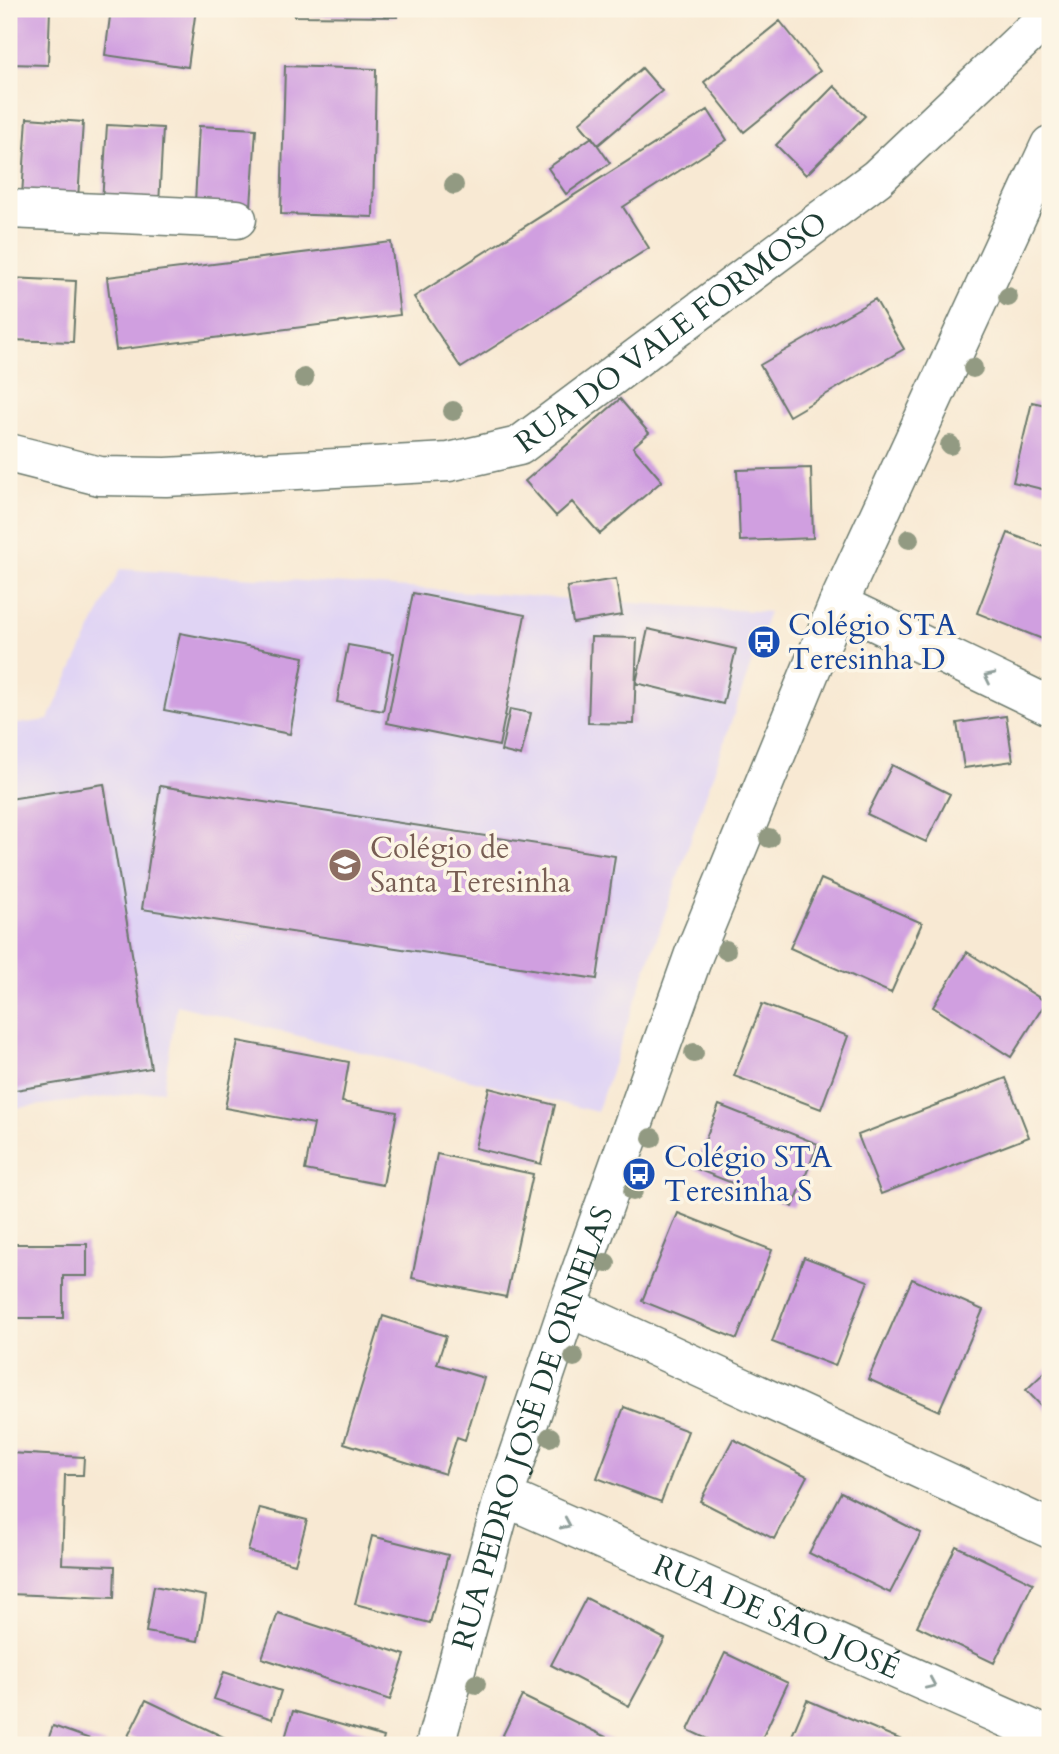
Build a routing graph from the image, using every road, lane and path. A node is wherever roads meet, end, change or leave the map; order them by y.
1 (1050, 14) edge
2 (1050, 145) edge
3 (9, 209) edge
4 (237, 219) dead end
5 (9, 453) edge
6 (838, 604) junction
7 (1050, 706) edge
8 (568, 1307) junction
9 (503, 1499) junction
10 (1050, 1529) edge
11 (1050, 1737) edge
12 (436, 1745) edge

1 - 5 street, RUA DO VALE FORMOSO
2 - 6 street, RUA PEDRO JOSÉ DE ORNELAS
3 - 4 street
7 -> 6 street
6 - 8 street, RUA PEDRO JOSÉ DE ORNELAS
8 - 9 street, RUA PEDRO JOSÉ DE ORNELAS
8 - 10 street
9 -> 11 street, RUA DE SÃO JOSÉ
9 - 12 street, RUA PEDRO JOSÉ DE ORNELAS

